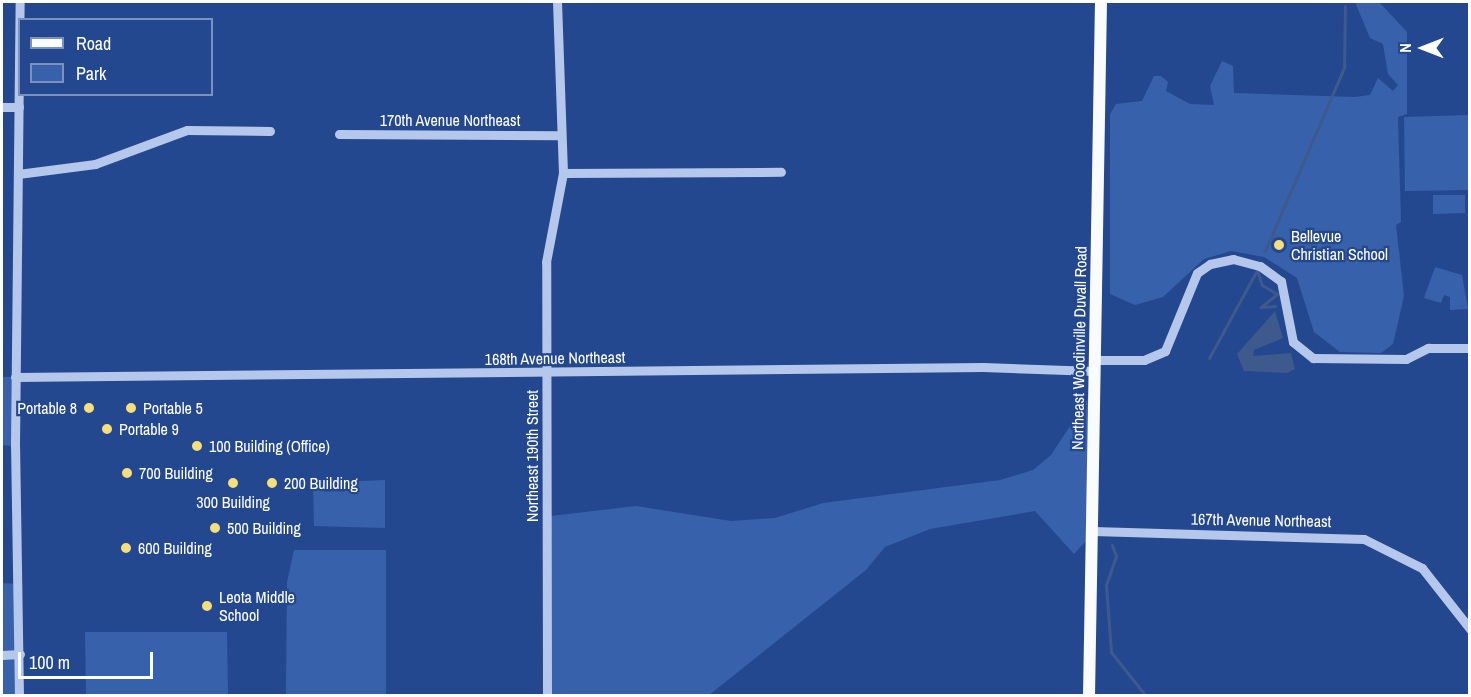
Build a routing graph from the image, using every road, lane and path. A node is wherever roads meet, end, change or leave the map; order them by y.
1 (20, 2) edge
2 (557, 2) edge
3 (1101, 2) edge
4 (20, 18) edge
5 (19, 96) edge
6 (2, 107) edge
7 (19, 107) junction
8 (270, 131) dead end
9 (339, 134) dead end
10 (561, 135) junction
11 (781, 172) dead end
12 (563, 173) junction
13 (18, 174) junction
14 (1470, 348) edge
15 (1095, 366) junction
16 (547, 374) junction
17 (15, 377) junction
18 (1092, 531) junction
19 (1470, 629) edge
20 (20, 654) junction
21 (2, 655) edge
22 (19, 696) edge
23 (547, 696) edge
24 (1089, 696) edge

1 - 4 street
2 - 10 street, Northeast 190th Street
3 - 15 main road, Northeast Woodinville Duvall Road
5 - 7 street
6 - 7 street
7 - 13 street
8 - 13 street
9 - 10 street, 170th Avenue Northeast
10 - 12 street, Northeast 190th Street
11 - 12 street
12 - 16 street, Northeast 190th Street
13 - 17 street
14 - 15 street, 168th Avenue Northeast
15 - 16 street, 168th Avenue Northeast
15 - 18 main road, Northeast Woodinville Duvall Road
16 - 17 street, 168th Avenue Northeast
16 - 23 street, Northeast 190th Street
17 - 20 street
18 - 19 street, 167th Avenue Northeast
18 - 24 main road, Northeast Woodinville Duvall Road
20 - 21 street
20 - 22 street

